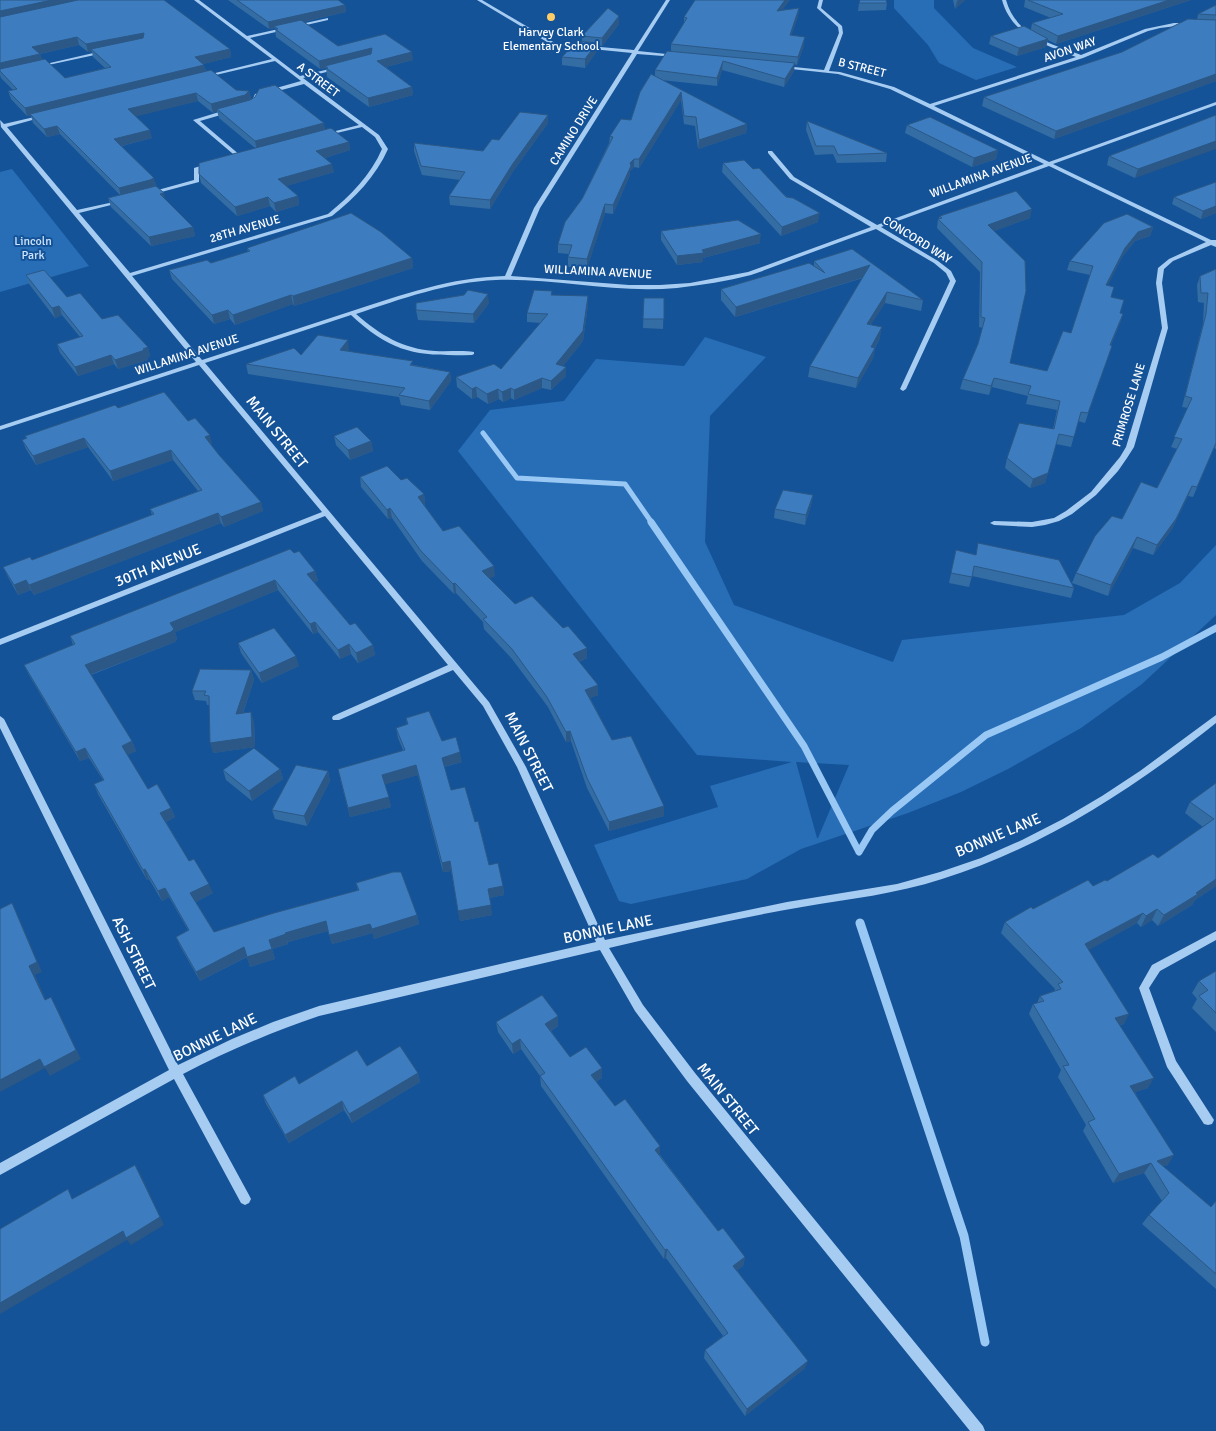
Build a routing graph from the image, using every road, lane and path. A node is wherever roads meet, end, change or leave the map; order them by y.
1 (196, 0) edge
2 (479, 0) edge
3 (668, 0) edge
4 (821, 0) edge
5 (1004, 0) edge
6 (326, 19) edge
7 (1199, 24) edge
8 (245, 38) junction
9 (105, 51) edge
10 (635, 52) junction
11 (680, 56) edge
12 (1081, 57) junction
13 (275, 60) junction
14 (343, 66) edge
15 (776, 66) edge
16 (29, 68) edge
17 (826, 71) junction
18 (202, 78) edge
19 (299, 78) junction
20 (305, 82) junction
21 (1216, 103) edge
22 (930, 106) junction
23 (240, 108) edge
24 (232, 110) edge
25 (47, 115) edge
26 (2, 124) edge
27 (362, 126) junction
28 (315, 138) edge
29 (770, 152) dead end
30 (249, 155) edge
31 (239, 157) junction
32 (230, 160) edge
33 (213, 164) edge
34 (1049, 164) junction
35 (357, 189) joint
36 (141, 195) edge
37 (132, 198) edge
38 (77, 212) junction
39 (875, 227) junction
40 (1214, 242) edge
41 (130, 275) junction
42 (507, 278) junction
43 (352, 313) junction
44 (472, 353) dead end
45 (201, 363) junction
46 (903, 389) dead end
47 (0, 428) edge
48 (326, 513) junction
49 (994, 523) dead end
50 (0, 642) edge
51 (453, 666) junction
52 (336, 718) dead end
53 (1216, 718) edge
54 (0, 719) edge
55 (1216, 935) edge
56 (602, 944) junction
57 (176, 1072) junction
58 (1208, 1120) dead end
59 (0, 1169) edge
60 (245, 1199) dead end
61 (978, 1431) edge

1 - 8 street, A STREET
2 - 10 street
3 - 10 street, CAMINO DRIVE
4 - 17 street
5 - 12 street
6 - 8 street
7 - 12 street, AVON WAY
8 - 13 street, A STREET
9 - 16 street
10 - 11 street
10 - 42 street, CAMINO DRIVE
12 - 22 street, AVON WAY
13 - 18 street
13 - 19 street, A STREET
14 - 19 street
15 - 17 street, B STREET
17 - 22 street, B STREET
19 - 20 street, A STREET
20 - 23 street
20 - 27 street, A STREET
21 - 34 street, WILLAMINA AVENUE
22 - 34 street, B STREET
24 - 31 street
25 - 26 street
26 - 38 street, MAIN STREET
27 - 28 street
27 - 35 street, A STREET
29 - 39 street, CONCORD WAY
30 - 31 street
31 - 32 street
33 - 36 street
34 - 39 street, WILLAMINA AVENUE
34 - 40 street, B STREET
35 - 41 street, 28TH AVENUE
37 - 38 street
38 - 41 street, MAIN STREET
39 - 42 street, WILLAMINA AVENUE
39 - 46 street, CONCORD WAY
40 - 49 street, PRIMROSE LANE
41 - 45 street, MAIN STREET
42 - 43 street, WILLAMINA AVENUE
43 - 44 street
43 - 45 street, WILLAMINA AVENUE
45 - 47 street, WILLAMINA AVENUE
45 - 48 street, MAIN STREET
48 - 50 street, 30TH AVENUE
48 - 51 street, MAIN STREET
51 - 52 street
51 - 56 street, MAIN STREET
53 - 56 street, BONNIE LANE
54 - 57 street, ASH STREET
55 - 58 street
56 - 57 street, BONNIE LANE
56 - 61 street, MAIN STREET
57 - 59 street, BONNIE LANE
57 - 60 street, ASH STREET

